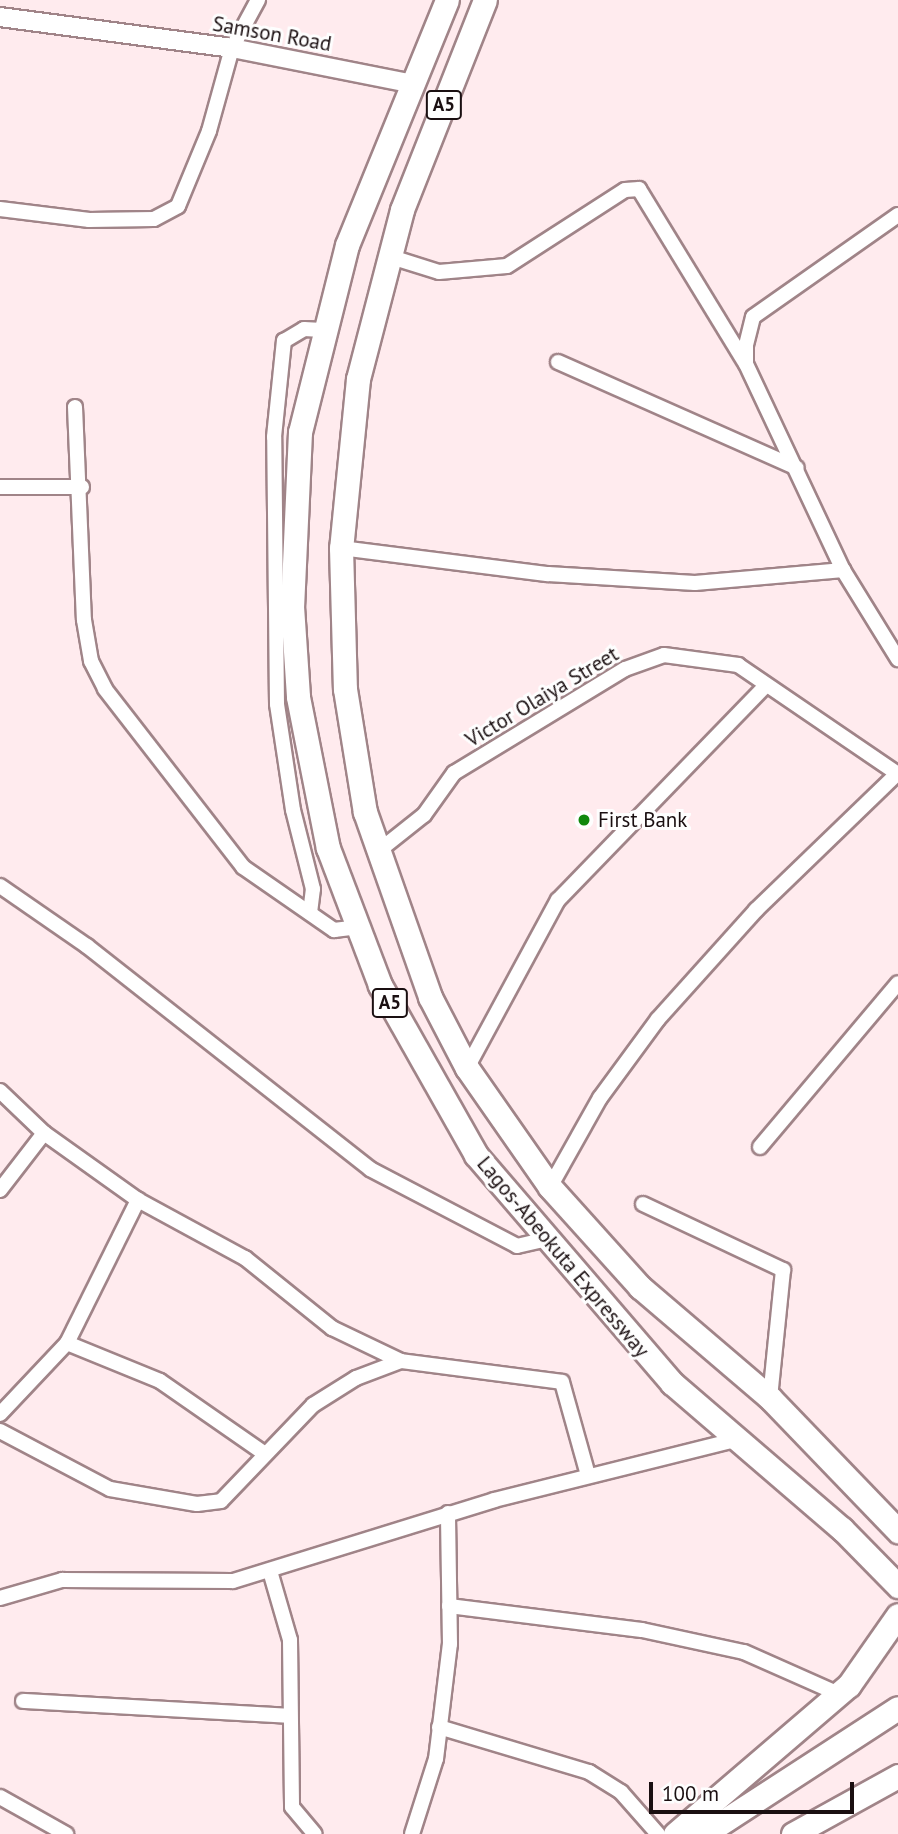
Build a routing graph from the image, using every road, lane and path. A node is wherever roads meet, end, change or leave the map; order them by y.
1 (258, 0) edge
2 (447, 0) edge
3 (485, 0) edge
4 (0, 17) edge
5 (232, 48) junction
6 (409, 83) junction
7 (0, 209) edge
8 (898, 215) edge
9 (389, 254) junction
10 (322, 330) junction
11 (558, 362) dead end
12 (746, 363) junction
13 (75, 407) dead end
14 (797, 468) junction
15 (0, 487) edge
16 (82, 487) junction
17 (341, 548) junction
18 (843, 570) junction
19 (898, 659) edge
20 (766, 685) junction
21 (898, 774) edge
22 (376, 853) junction
23 (0, 886) edge
24 (310, 912) junction
25 (357, 927) junction
26 (898, 983) edge
27 (467, 1068) junction
28 (0, 1091) edge
29 (44, 1133) junction
30 (760, 1147) dead end
31 (550, 1187) junction
32 (0, 1190) edge
33 (138, 1200) junction
34 (643, 1204) dead end
35 (543, 1240) junction
36 (67, 1343) junction
37 (401, 1361) junction
38 (770, 1398) junction
39 (0, 1413) edge
40 (0, 1432) edge
41 (739, 1439) junction
42 (265, 1454) junction
43 (588, 1475) junction
44 (448, 1513) junction
45 (898, 1531) edge
46 (270, 1572) junction
47 (898, 1587) edge
48 (0, 1598) edge
49 (449, 1606) junction
50 (898, 1615) edge
51 (839, 1693) junction
52 (23, 1701) dead end
53 (898, 1708) edge
54 (290, 1716) junction
55 (898, 1720) edge
56 (439, 1727) junction
57 (898, 1776) edge
58 (0, 1797) edge
59 (65, 1834) edge
60 (315, 1834) edge
61 (412, 1834) edge
62 (659, 1834) edge
63 (675, 1834) edge
64 (704, 1834) edge
65 (726, 1834) edge
66 (793, 1834) edge

1 - 5 street
2 - 6 main road, Lagos-Abeokuta Expressway / A5
3 - 9 main road, Lagos-Abeokuta Expressway / A5
4 - 5 street, Samson Road
5 - 6 street, Samson Road
5 - 7 street
6 - 10 main road, Lagos-Abeokuta Expressway / A5
8 - 12 street
9 - 12 street
9 - 17 main road, Lagos-Abeokuta Expressway / A5
10 - 24 street
10 - 25 main road, Lagos-Abeokuta Expressway / A5
11 - 14 street
12 - 14 street
13 - 16 street
14 - 18 street
15 - 16 street
16 - 24 street
17 - 18 street
17 - 22 main road, Lagos-Abeokuta Expressway / A5
18 - 19 street
20 - 21 street, Victor Olaiya Street
20 - 22 street, Victor Olaiya Street
20 - 27 street
21 - 31 street
22 - 27 main road, Lagos-Abeokuta Expressway / A5
23 - 35 street
24 - 25 street
25 - 35 main road, Lagos-Abeokuta Expressway / A5
26 - 30 street
27 - 31 main road, Lagos-Abeokuta Expressway / A5
28 - 29 street
29 - 32 street
29 - 33 street
31 - 38 main road, Lagos-Abeokuta Expressway / A5
33 - 36 street
33 - 37 street
34 - 38 street
35 - 41 main road, Lagos-Abeokuta Expressway / A5
36 - 39 street
36 - 42 street
37 - 42 street
37 - 43 street
38 - 45 main road, Lagos-Abeokuta Expressway / A5
40 - 42 street
41 - 43 street
41 - 47 main road, Lagos-Abeokuta Expressway / A5
43 - 44 street
44 - 46 street
44 - 49 street
46 - 48 street
46 - 54 street
49 - 51 street
49 - 56 street
50 - 51 main road
51 - 63 main road
52 - 54 street
53 - 64 main road
54 - 60 street
55 - 65 main road
56 - 61 street
56 - 62 street
57 - 66 main road
58 - 59 street

